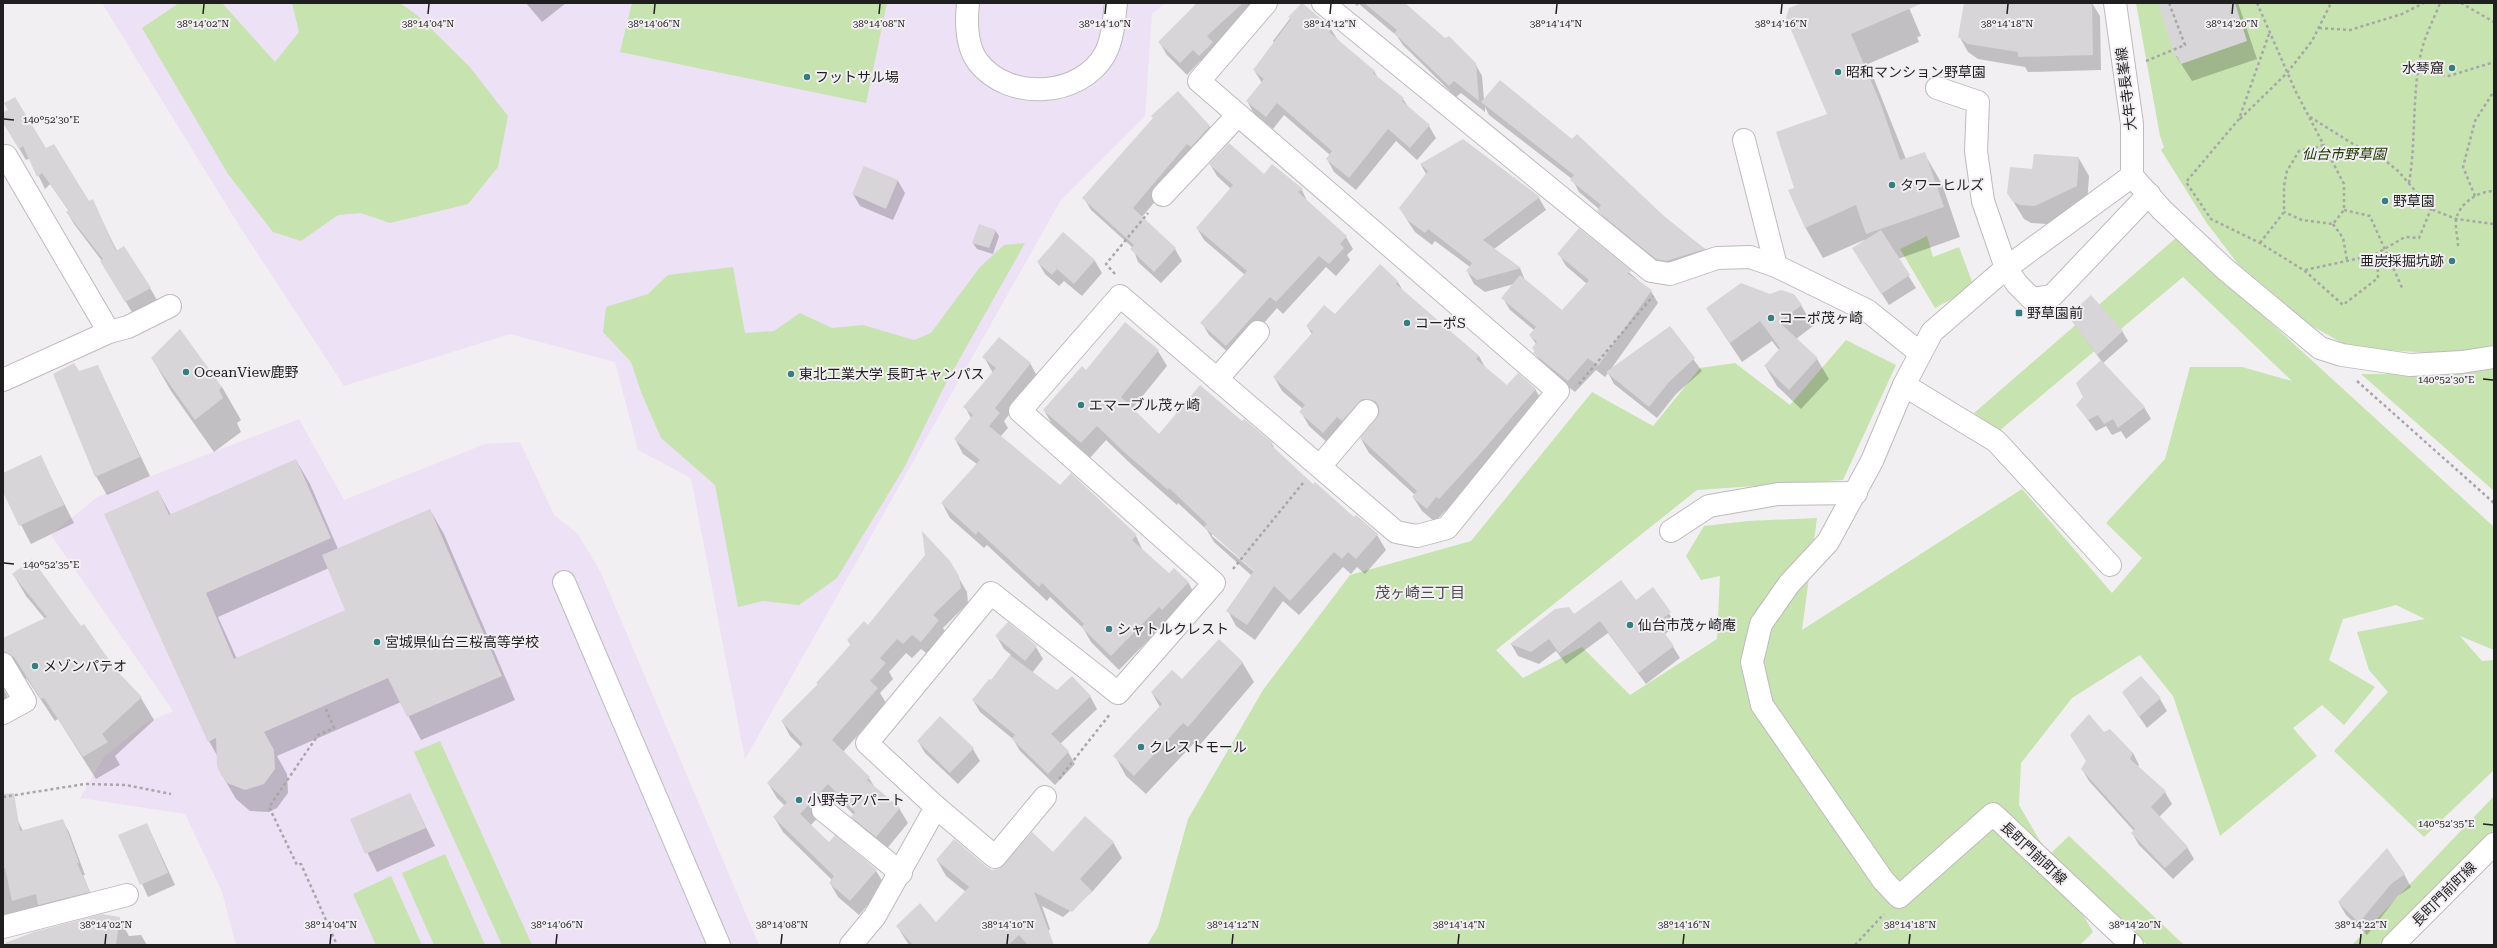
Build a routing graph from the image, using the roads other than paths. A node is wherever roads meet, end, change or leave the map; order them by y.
1 (968, 3) edge
2 (1116, 3) edge
3 (1266, 3) edge
4 (1323, 3) edge
5 (2115, 3) edge
6 (1937, 88) dead end
7 (1237, 116) junction
8 (1744, 140) dead end
9 (6, 156) dead end
10 (2132, 176) junction
11 (2149, 194) junction
12 (1163, 195) road end
13 (1776, 266) junction
14 (2006, 268) junction
15 (170, 306) dead end
16 (109, 332) junction
17 (1258, 332) dead end
18 (1920, 353) junction
19 (2494, 357) edge
20 (1217, 379) junction
21 (3, 380) edge
22 (1904, 385) junction
23 (1367, 411) dead end
24 (1320, 465) junction
25 (1856, 493) junction
26 (1671, 531) dead end
27 (2110, 565) dead end
28 (564, 582) dead end
29 (3, 664) edge
30 (3, 713) edge
31 (1045, 797) road end
32 (936, 807) junction
33 (823, 810) dead end
34 (2494, 844) edge
35 (901, 873) junction
36 (127, 895) dead end
37 (3, 927) edge
38 (853, 944) edge
39 (719, 945) edge
40 (2132, 945) edge
41 (2393, 945) edge

1 - 2 street
3 - 7 street
4 - 13 street
5 - 10 street, 大年寺長峯線
6 - 14 street
7 - 12 street
7 - 24 street
8 - 13 street
9 - 16 street
10 - 11 street
10 - 14 street
11 - 14 street
11 - 19 street
13 - 18 street
14 - 18 street
15 - 16 street
16 - 21 street
17 - 20 street
18 - 22 street
20 - 24 street
20 - 32 street
22 - 25 street
22 - 27 street
23 - 24 street
25 - 26 street
25 - 40 street, 長町門前町線
28 - 39 street
29 - 30 street
31 - 32 street
32 - 35 street
33 - 35 street
34 - 41 street, 長町門前町線
35 - 38 street
36 - 37 street

